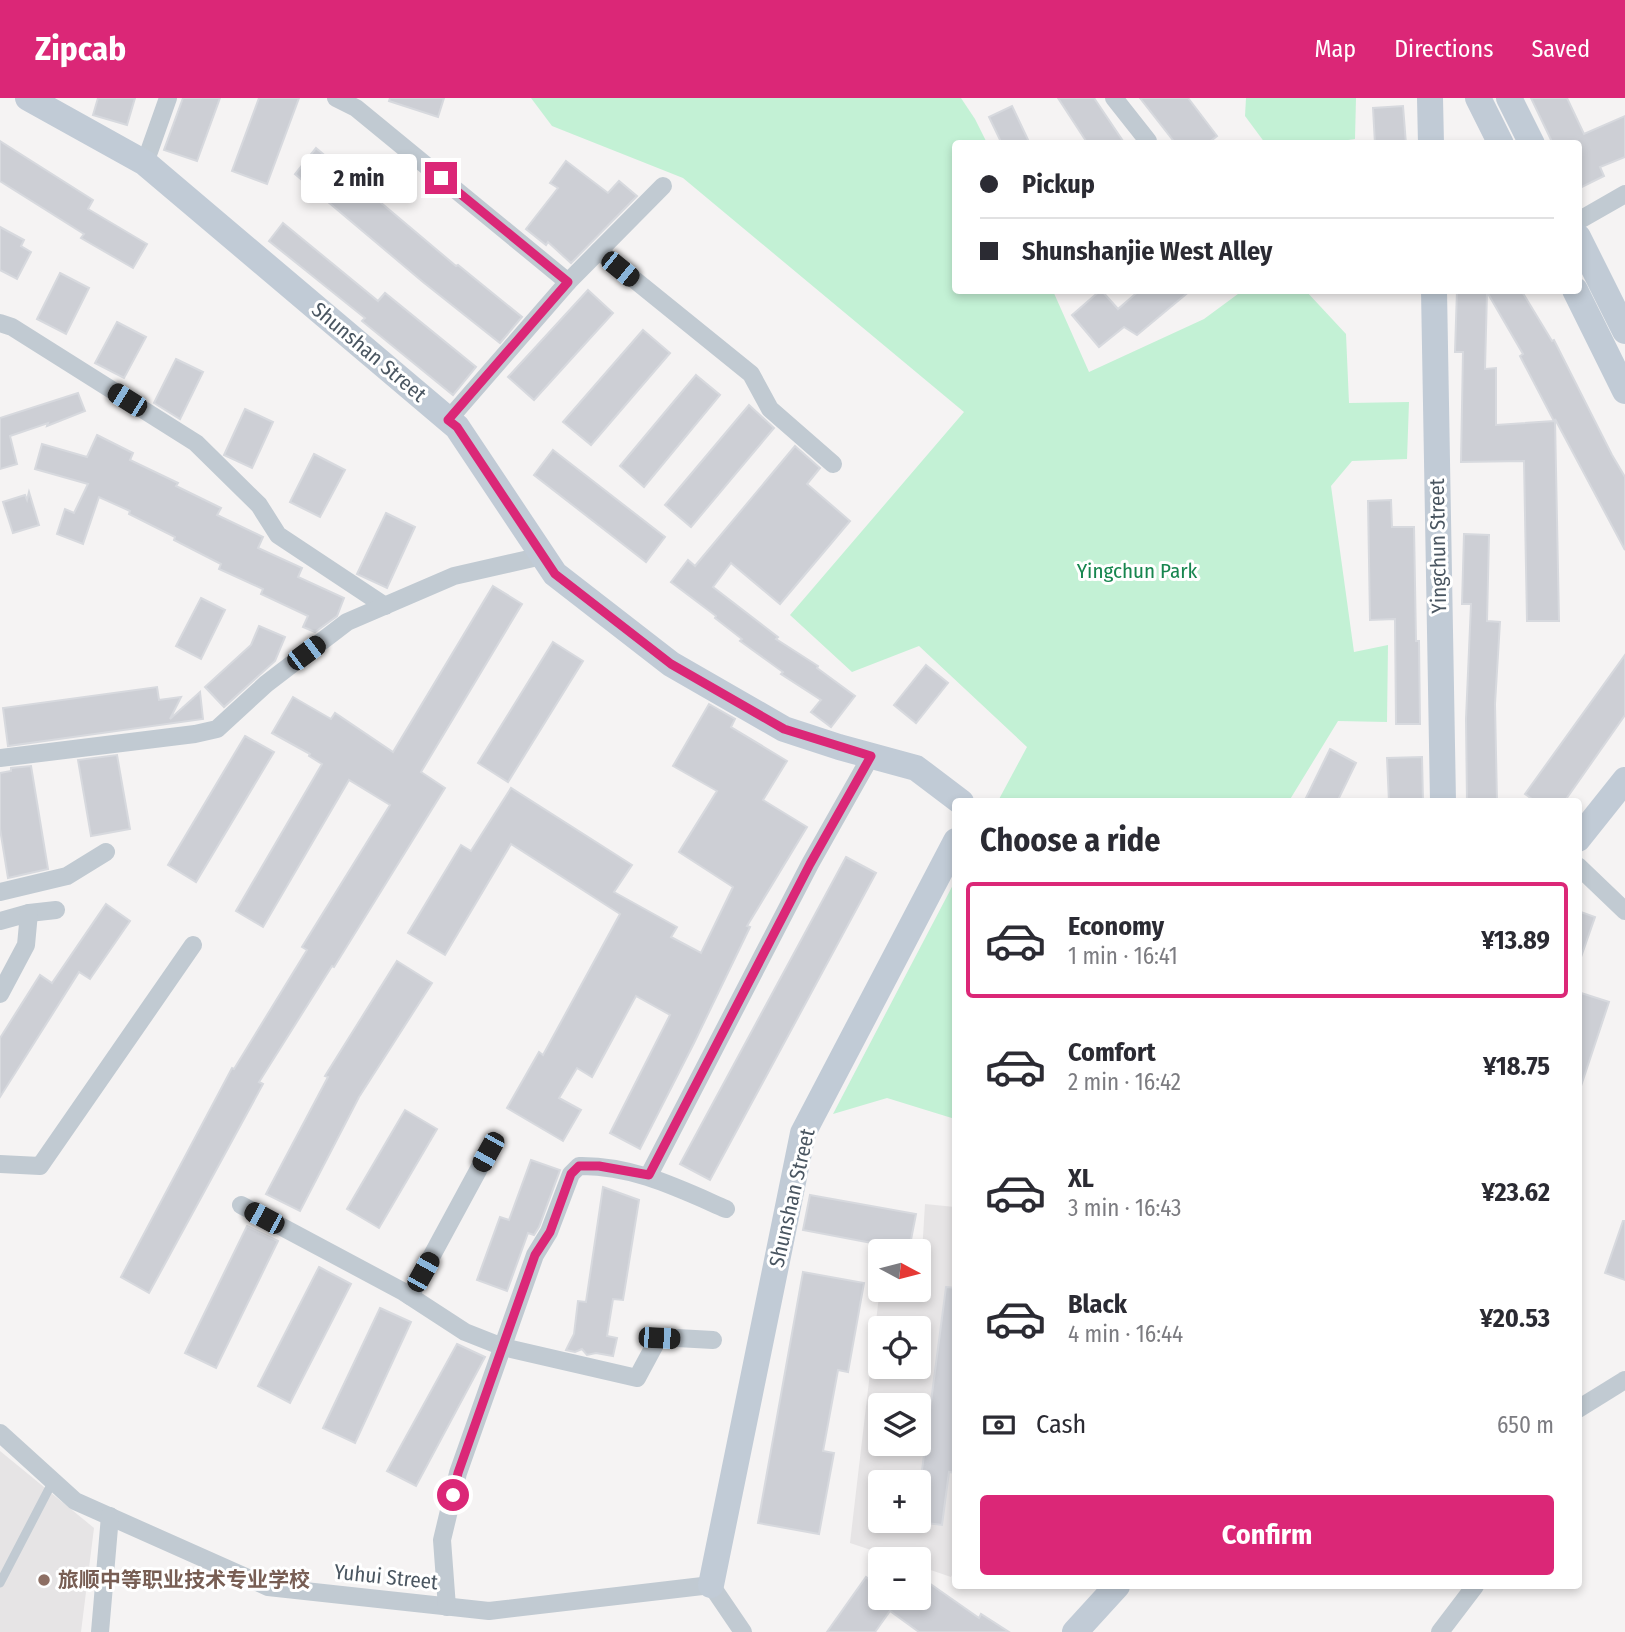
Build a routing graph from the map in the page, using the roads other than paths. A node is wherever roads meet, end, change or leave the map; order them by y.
1 (28, 98) edge
2 (168, 98) edge
3 (336, 98) edge
4 (1114, 98) edge
5 (1430, 98) edge
6 (1478, 98) edge
7 (1509, 98) edge
8 (1147, 140) edge
9 (1431, 140) edge
10 (1499, 140) edge
11 (1530, 140) edge
12 (145, 163) junction
13 (663, 186) dead end
14 (1625, 194) edge
15 (1582, 219) edge
16 (1582, 245) edge
17 (598, 251) junction
18 (568, 282) junction
19 (1434, 294) edge
20 (1577, 294) edge
21 (0, 323) edge
22 (1625, 331) edge
23 (1625, 391) edge
24 (448, 420) junction
25 (832, 464) dead end
26 (542, 555) junction
27 (384, 606) junction
28 (871, 756) junction
29 (0, 758) edge
30 (1625, 780) edge
31 (956, 798) edge
32 (1443, 798) edge
33 (1582, 834) edge
34 (952, 849) edge
35 (106, 852) dead end
36 (1582, 870) edge
37 (0, 892) edge
38 (56, 910) dead end
39 (1625, 911) edge
40 (29, 913) junction
41 (0, 921) edge
42 (193, 945) dead end
43 (0, 994) edge
44 (488, 1152) dead end
45 (0, 1164) edge
46 (649, 1175) junction
47 (240, 1205) dead end
48 (726, 1209) dead end
49 (410, 1296) junction
50 (713, 1340) dead end
51 (503, 1347) junction
52 (1625, 1380) edge
53 (1582, 1407) edge
54 (0, 1433) edge
55 (53, 1481) junction
56 (110, 1516) junction
57 (0, 1583) edge
58 (711, 1585) junction
59 (1114, 1589) edge
60 (1473, 1589) edge
61 (447, 1606) junction
62 (100, 1632) edge
63 (743, 1632) edge
64 (1074, 1632) edge
65 (1440, 1632) edge

1 - 12 street, Shunshan Street
2 - 12 street
3 - 18 street
4 - 8 street
5 - 9 street
6 - 10 street
7 - 11 street
12 - 24 street, Shunshan Street
13 - 17 street
14 - 15 street
16 - 22 street
17 - 18 street
17 - 25 street
18 - 24 street
19 - 32 street, Yingchun Street
20 - 23 street
21 - 27 street
24 - 26 street, Shunshan Street
26 - 27 street
26 - 28 street, Shunshan Street
27 - 29 street
28 - 31 street, Shunshan Street
28 - 46 street
30 - 33 street
34 - 58 street, Shunshan Street
35 - 37 street
36 - 39 street
38 - 40 street
40 - 41 street
40 - 43 street
42 - 45 street
44 - 49 street
46 - 48 street
46 - 51 street
47 - 49 street
49 - 51 street
50 - 51 street
51 - 61 street
52 - 53 street
54 - 55 street, Yuhui Street
55 - 56 street, Yuhui Street
55 - 57 lane
56 - 61 street, Yuhui Street
56 - 62 street
58 - 61 street, Yuhui Street
58 - 63 street
59 - 64 street
60 - 65 street

